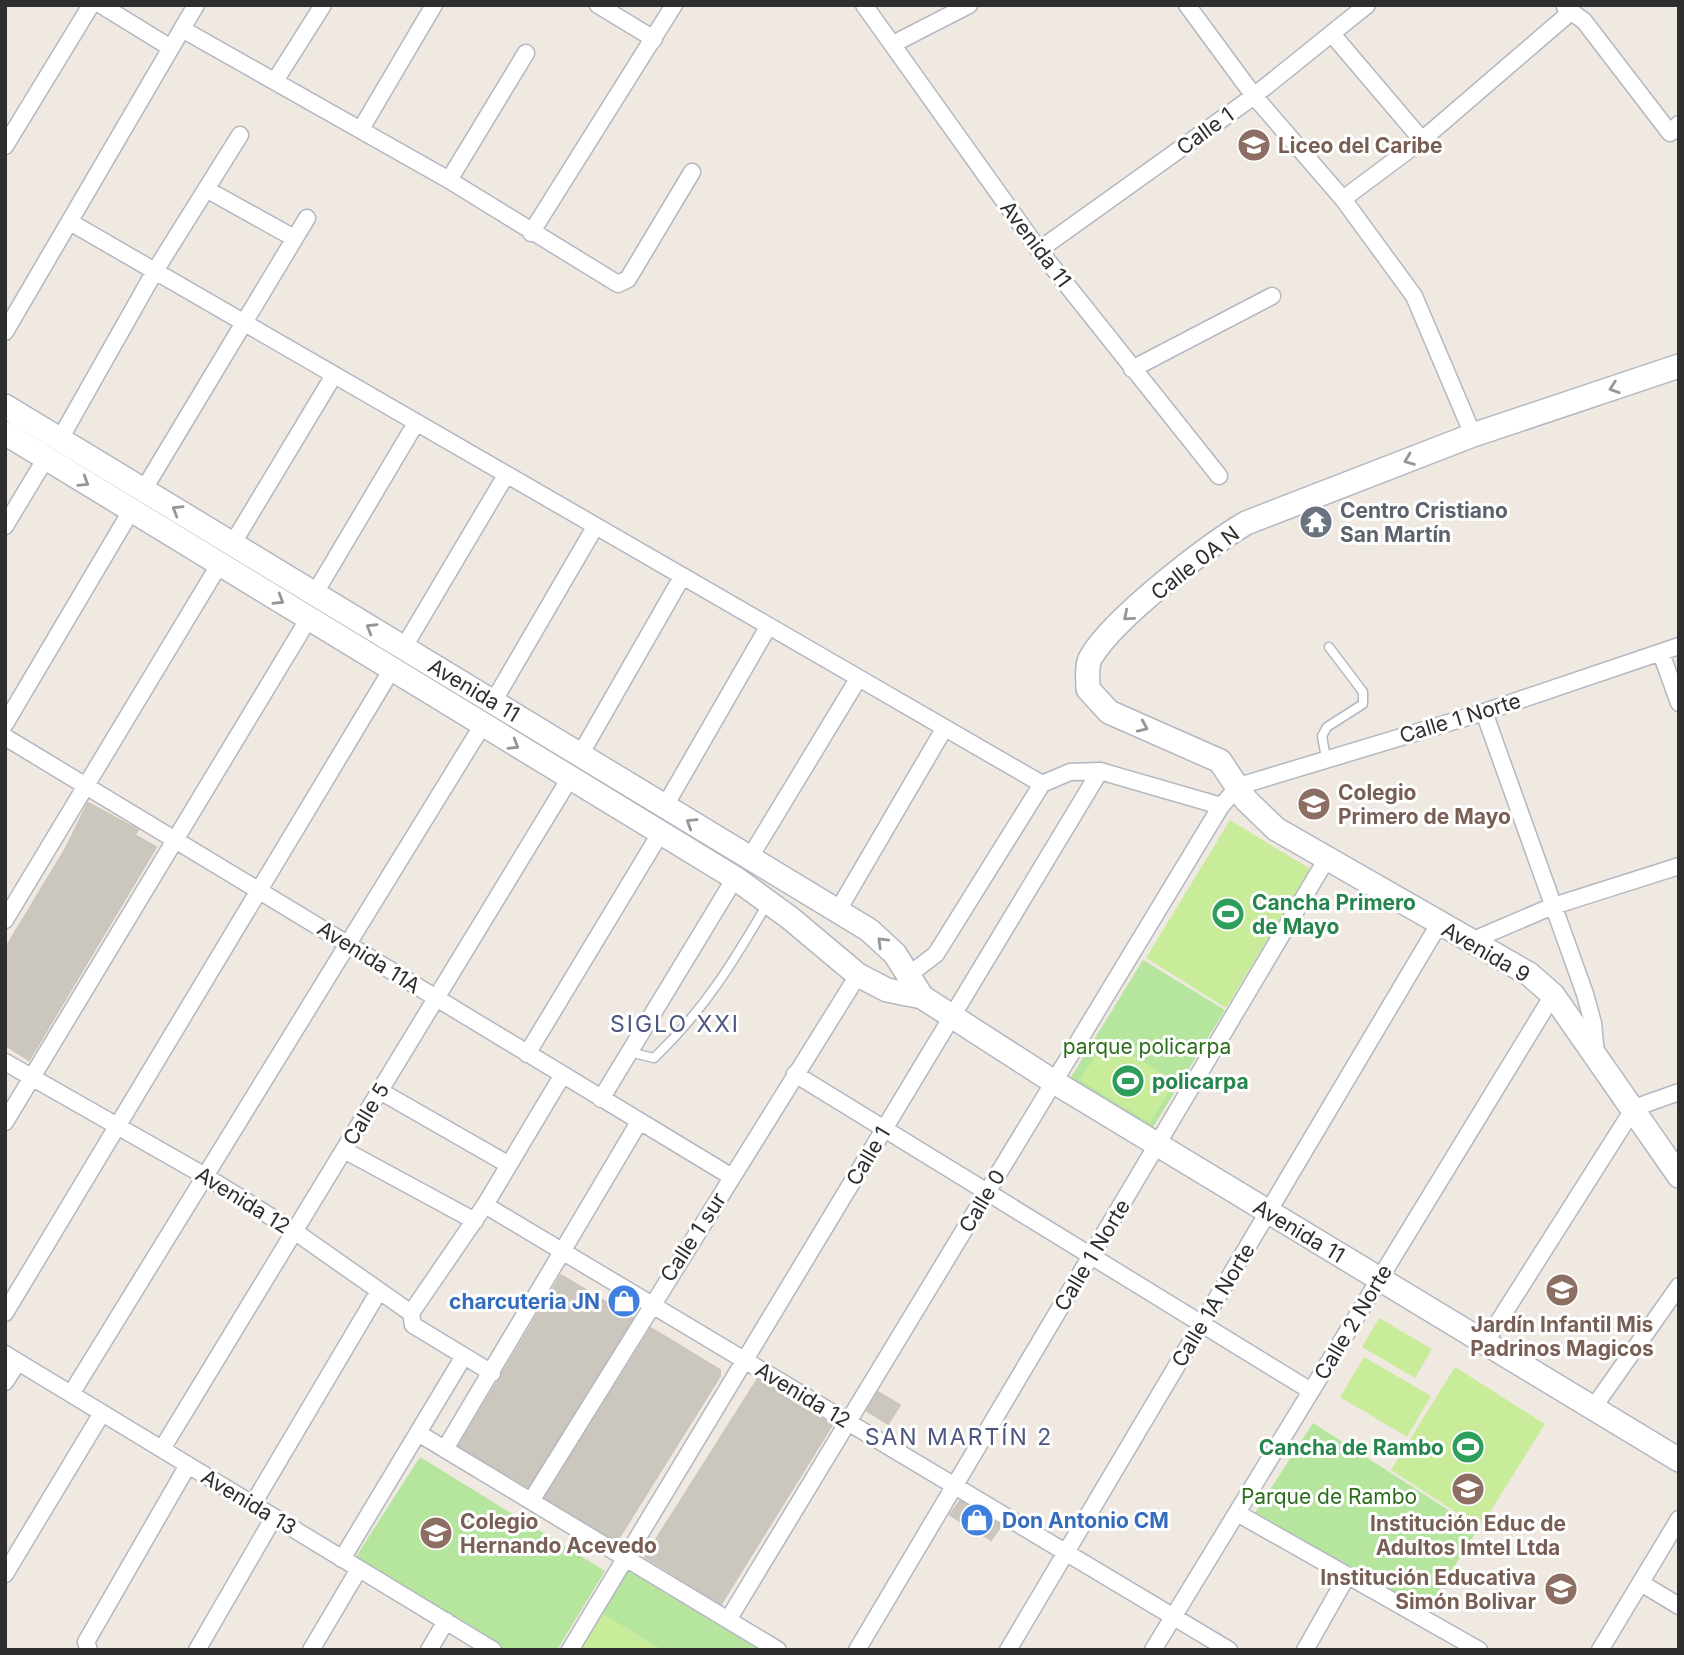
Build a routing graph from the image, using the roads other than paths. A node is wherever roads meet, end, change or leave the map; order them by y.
1 (91, 5) edge
2 (101, 5) edge
3 (196, 5) edge
4 (323, 5) edge
5 (433, 5) edge
6 (598, 5) edge
7 (674, 5) edge
8 (864, 5) edge
9 (969, 5) edge
10 (1187, 5) edge
11 (1367, 5) edge
12 (1567, 8) edge
13 (183, 29) junction
14 (1332, 34) junction
15 (654, 40) junction
16 (892, 44) junction
17 (171, 48) junction
18 (526, 53) dead end
19 (275, 81) junction
20 (1254, 96) junction
21 (361, 129) junction
22 (1674, 129) edge
23 (240, 135) dead end
24 (1422, 140) junction
25 (5, 146) edge
26 (692, 172) dead end
27 (449, 180) junction
28 (206, 189) junction
29 (1343, 199) junction
30 (307, 218) dead end
31 (69, 222) junction
32 (531, 233) junction
33 (294, 238) junction
34 (1039, 250) junction
35 (155, 271) junction
36 (1272, 296) dead end
37 (242, 322) junction
38 (5, 332) edge
39 (1679, 366) edge
40 (1132, 369) junction
41 (334, 375) junction
42 (5, 406) edge
43 (416, 423) junction
44 (5, 433) edge
45 (1473, 435) junction
46 (60, 439) junction
47 (47, 458) junction
48 (506, 475) junction
49 (1219, 476) dead end
50 (144, 489) junction
51 (131, 510) junction
52 (5, 526) edge
53 (595, 527) junction
54 (233, 543) junction
55 (219, 565) junction
56 (682, 578) junction
57 (315, 593) junction
58 (309, 618) junction
59 (768, 627) junction
60 (1679, 646) edge
61 (404, 647) junction
62 (1329, 647) dead end
63 (1661, 653) junction
64 (392, 669) junction
65 (858, 679) junction
66 (493, 702) junction
67 (1679, 703) edge
68 (1484, 712) junction
69 (5, 724) edge
70 (482, 726) junction
71 (944, 730) junction
72 (5, 737) edge
73 (580, 755) junction
74 (1326, 758) junction
75 (1100, 771) junction
76 (570, 778) junction
77 (1042, 784) junction
78 (85, 785) junction
79 (1239, 786) junction
80 (665, 806) junction
81 (1222, 806) junction
82 (661, 832) junction
83 (175, 840) junction
84 (749, 859) junction
85 (1326, 860) junction
86 (1679, 866) edge
87 (735, 878) junction
88 (259, 890) junction
89 (768, 902) junction
90 (1553, 906) junction
91 (837, 912) junction
92 (5, 920) edge
93 (1439, 924) junction
94 (1471, 941) junction
95 (348, 944) junction
96 (909, 974) junction
97 (858, 975) junction
98 (1553, 995) junction
99 (922, 997) junction
100 (436, 998) junction
101 (954, 1017) junction
102 (629, 1052) junction
103 (527, 1054) junction
104 (1596, 1061) junction
105 (5, 1062) edge
106 (795, 1074) junction
107 (562, 1076) junction
108 (32, 1079) junction
109 (1054, 1082) junction
110 (380, 1091) junction
111 (1679, 1092) edge
112 (601, 1099) junction
113 (1634, 1108) junction
114 (5, 1122) edge
115 (639, 1122) junction
116 (118, 1125) junction
117 (884, 1129) junction
118 (1157, 1145) junction
119 (344, 1150) junction
120 (509, 1165) junction
121 (205, 1176) junction
122 (1679, 1176) edge
123 (732, 1177) junction
124 (987, 1192) junction
125 (485, 1205) junction
126 (1268, 1212) junction
127 (475, 1221) junction
128 (295, 1231) junction
129 (562, 1252) junction
130 (1091, 1256) junction
131 (1379, 1279) junction
132 (1679, 1286) edge
133 (379, 1291) junction
134 (651, 1304) junction
135 (5, 1313) edge
136 (411, 1313) junction
137 (1202, 1324) junction
138 (1485, 1343) junction
139 (464, 1356) junction
140 (11, 1358) edge
141 (745, 1360) junction
142 (492, 1373) junction
143 (5, 1382) edge
144 (1311, 1391) junction
145 (71, 1394) junction
146 (1593, 1408) junction
147 (102, 1413) junction
148 (848, 1422) junction
149 (418, 1433) junction
150 (162, 1449) junction
151 (445, 1449) junction
152 (1679, 1460) edge
153 (188, 1465) junction
154 (955, 1486) junction
155 (531, 1501) junction
156 (253, 1504) junction
157 (1237, 1513) junction
158 (274, 1517) junction
159 (1679, 1519) edge
160 (1066, 1552) junction
161 (625, 1558) junction
162 (342, 1559) junction
163 (359, 1569) junction
164 (5, 1574) edge
165 (1347, 1576) junction
166 (1641, 1583) junction
167 (1679, 1606) edge
168 (1173, 1617) junction
169 (728, 1619) junction
170 (446, 1622) junction
171 (88, 1646) edge
172 (1469, 1647) edge
173 (197, 1650) edge
174 (311, 1650) edge
175 (429, 1650) edge
176 (493, 1650) edge
177 (570, 1650) edge
178 (778, 1650) edge
179 (857, 1650) edge
180 (1008, 1650) edge
181 (1153, 1650) edge
182 (1229, 1650) edge
183 (1305, 1650) edge
184 (1600, 1650) edge

1 - 25 street
2 - 17 street
3 - 13 street
4 - 19 street
5 - 21 street
6 - 15 street
7 - 15 street
8 - 16 street, Avenida 11
9 - 16 street
10 - 20 street
11 - 14 street, Calle 1
12 - 22 street
12 - 24 street
13 - 17 street
13 - 19 street
14 - 20 street, Calle 1
14 - 24 street
15 - 32 street
16 - 34 street, Avenida 11
17 - 31 street
18 - 27 street
19 - 21 street
20 - 29 street
20 - 34 street, Calle 1
21 - 27 street
23 - 28 street
24 - 29 street
26 - 32 street
27 - 32 street
28 - 33 street
28 - 35 street
29 - 45 street
30 - 33 street
31 - 35 street
31 - 38 street
33 - 37 street
34 - 40 street, Avenida 11
35 - 37 street
35 - 46 street
36 - 40 street
37 - 41 street
37 - 50 street
39 -> 45 street, Calle 0A N
40 - 49 street, Avenida 11
41 - 43 street
41 - 54 street
42 - 46 street, Avenida 11
43 - 48 street
43 - 57 street
44 - 47 street, Avenida 11
45 -> 79 street, Calle 0A N
46 - 50 street, Avenida 11
47 -> 51 street, Avenida 11
47 - 52 street
48 - 53 street
48 - 61 street
54 -> 50 street, Avenida 11
51 - 55 street, Avenida 11
51 - 69 street
53 - 56 street
53 - 66 street
54 - 57 street, Avenida 11
55 -> 58 street, Avenida 11
55 - 78 street
56 - 59 street
56 - 73 street
61 -> 57 street, Avenida 11
58 - 64 street, Avenida 11
58 - 83 street
59 - 65 street
59 - 80 street
60 - 63 street, Calle 1 Norte
61 - 66 street, Avenida 11
62 - 74 lane
63 - 67 street
63 - 68 street, Calle 1 Norte
64 - 70 street, Avenida 11
64 - 88 street
65 - 71 street
65 - 84 street
66 - 73 street, Avenida 11
68 - 74 street, Calle 1 Norte
68 - 90 street
70 -> 76 street, Avenida 11
70 - 95 street
71 - 77 street
71 - 91 street
72 - 78 street, Avenida 11A
73 - 80 street, Avenida 11
74 - 79 street, Calle 1 Norte
75 - 77 street
75 - 81 street
75 - 101 street, Calle 1
76 - 82 street, Avenida 11
76 - 100 street, Calle 5
77 - 96 street
78 - 83 street, Avenida 11A
78 - 92 street
79 - 81 street, Calle 0
79 - 85 street, Avenida 9
84 -> 80 street, Avenida 11
81 - 109 street, Calle 0
82 - 87 street, Avenida 11
82 - 103 street
83 - 88 street, Avenida 11A
83 - 108 street
84 - 91 street, Avenida 11
85 - 93 street, Avenida 9
85 - 118 street, Calle 1 Norte
86 - 90 street
87 - 89 street, Avenida 11
87 - 102 street
88 - 95 street, Avenida 11A
88 - 116 street
89 - 97 street, Avenida 11
89 - 102 lane
90 - 94 street
90 - 104 street
96 -> 91 street, Avenida 11
93 - 94 street, Avenida 9
93 - 126 street, Calle 1A Norte
94 - 98 street, Avenida 9
95 - 100 street, Avenida 11A
95 - 121 street
96 - 99 street, Avenida 11
97 - 99 street, Avenida 11
97 - 106 street, Calle 1 sur
98 - 104 street, Avenida 9
98 - 131 street, Calle 2 Norte
99 - 101 street, Avenida 11
100 - 103 street, Avenida 11A
100 - 110 street, Calle 5
101 - 109 street, Avenida 11
101 - 117 street, Calle 1
102 - 112 street
103 - 107 street, Avenida 11A
104 - 113 street, Avenida 9
105 - 108 street, Avenida 12
106 - 117 street
106 - 123 street, Calle 1 sur
107 - 112 street, Avenida 11A
107 - 120 street
108 - 114 street
108 - 116 street, Avenida 12
109 - 118 street, Avenida 11
109 - 124 street, Calle 0
110 - 119 street, Calle 5
110 - 120 street
111 - 113 street
112 - 115 street, Avenida 11A
113 - 122 street, Avenida 9
113 - 138 street
115 - 123 street, Avenida 11A
115 - 129 street
116 - 121 street, Avenida 12
116 - 135 street
117 - 124 street
117 - 141 street, Calle 1
118 - 126 street, Avenida 11
118 - 130 street, Calle 1 Norte
119 - 127 street
119 - 128 street, Calle 5
120 - 125 street
121 - 128 street, Avenida 12
121 - 145 street
123 - 134 street, Calle 1 sur
124 - 130 street
124 - 148 street, Calle 0
125 - 127 street
125 - 129 street, Avenida 12
126 - 131 street, Avenida 11
126 - 137 street, Calle 1A Norte
127 - 136 street
128 - 133 street, Avenida 12
128 - 150 street, Calle 5
129 - 134 street, Avenida 12
129 - 142 street
130 - 137 street
130 - 154 street, Calle 1 Norte
131 - 138 street, Avenida 11
131 - 144 street, Calle 2 Norte
132 - 146 street
133 - 136 street, Avenida 12
133 - 156 street
134 - 141 street, Avenida 12
134 - 155 street, Calle 1 sur
136 - 139 street, Avenida 12
137 - 144 street
137 - 160 street, Calle 1A Norte
138 - 146 street, Avenida 11
139 - 142 street, Avenida 12
139 - 149 street
140 - 143 street
140 - 145 street, Avenida 13
141 - 148 street, Avenida 12
141 - 161 street, Calle 1
142 - 151 street
144 - 157 street, Calle 2 Norte
145 - 147 street, Avenida 13
146 - 152 street, Avenida 11
147 - 150 street, Avenida 13
147 - 164 street
148 - 154 street, Avenida 12
148 - 169 street, Calle 0
149 - 151 street
149 - 162 street
150 - 153 street, Avenida 13
151 - 155 street
153 - 156 street, Avenida 13
153 - 171 street
154 - 160 street, Avenida 12
154 - 179 street, Calle 1 Norte
155 - 161 street
156 - 158 street, Avenida 13
157 - 165 street
157 - 168 street, Calle 2 Norte
158 - 162 street, Avenida 13
158 - 173 street
159 - 166 street
160 - 168 street, Avenida 12
160 - 180 street, Calle 1A Norte
161 - 169 street
161 - 177 street, Calle 1
162 - 163 street, Avenida 13
163 - 170 street, Avenida 13
163 - 174 street
165 - 172 street
165 - 183 street
166 - 167 street
166 - 184 street
168 - 181 street, Calle 2 Norte
168 - 182 street, Avenida 12
169 - 178 street
170 - 175 street
170 - 176 street, Avenida 13

